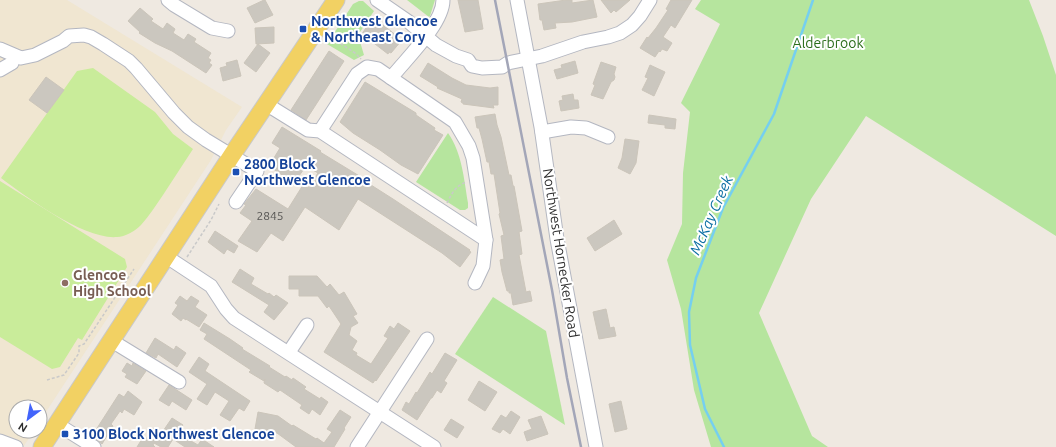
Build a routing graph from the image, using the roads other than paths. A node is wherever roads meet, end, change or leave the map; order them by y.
1 (168, 0) edge
2 (336, 0) edge
3 (377, 0) edge
4 (443, 0) edge
5 (517, 0) edge
6 (650, 0) edge
7 (228, 31) dead end
8 (426, 37) junction
9 (0, 49) edge
10 (528, 59) junction
11 (12, 63) dead end
12 (0, 70) edge
13 (391, 78) junction
14 (266, 104) junction
15 (320, 131) junction
16 (542, 132) junction
17 (608, 137) dead end
18 (232, 155) junction
19 (236, 202) dead end
20 (486, 240) junction
21 (167, 257) junction
22 (475, 282) dead end
23 (307, 325) dead end
24 (427, 339) dead end
25 (112, 341) junction
26 (288, 352) junction
27 (179, 382) dead end
28 (380, 412) junction
29 (58, 424) junction
30 (0, 441) edge
31 (16, 447) edge
32 (42, 447) edge
33 (94, 447) edge
34 (356, 447) edge
35 (434, 447) edge
36 (596, 447) edge

1 - 7 street
2 - 14 main road
3 - 8 street
4 - 8 street
5 - 10 street, Northwest Hornecker Road
6 - 10 street
8 - 10 street
8 - 13 street
9 - 18 street
10 - 16 street, Northwest Hornecker Road
11 - 12 street
13 - 15 street
13 - 20 street
14 - 15 street
14 - 18 main road
15 - 20 street
16 - 17 street
16 - 36 street, Northwest Hornecker Road
18 - 19 street
18 - 21 main road
20 - 22 street
21 - 25 main road
21 - 26 street
23 - 26 street
24 - 28 street
25 - 27 street
25 - 29 main road
26 - 28 street
28 - 34 street
28 - 35 street
29 - 32 main road
29 - 33 street
30 - 31 street

